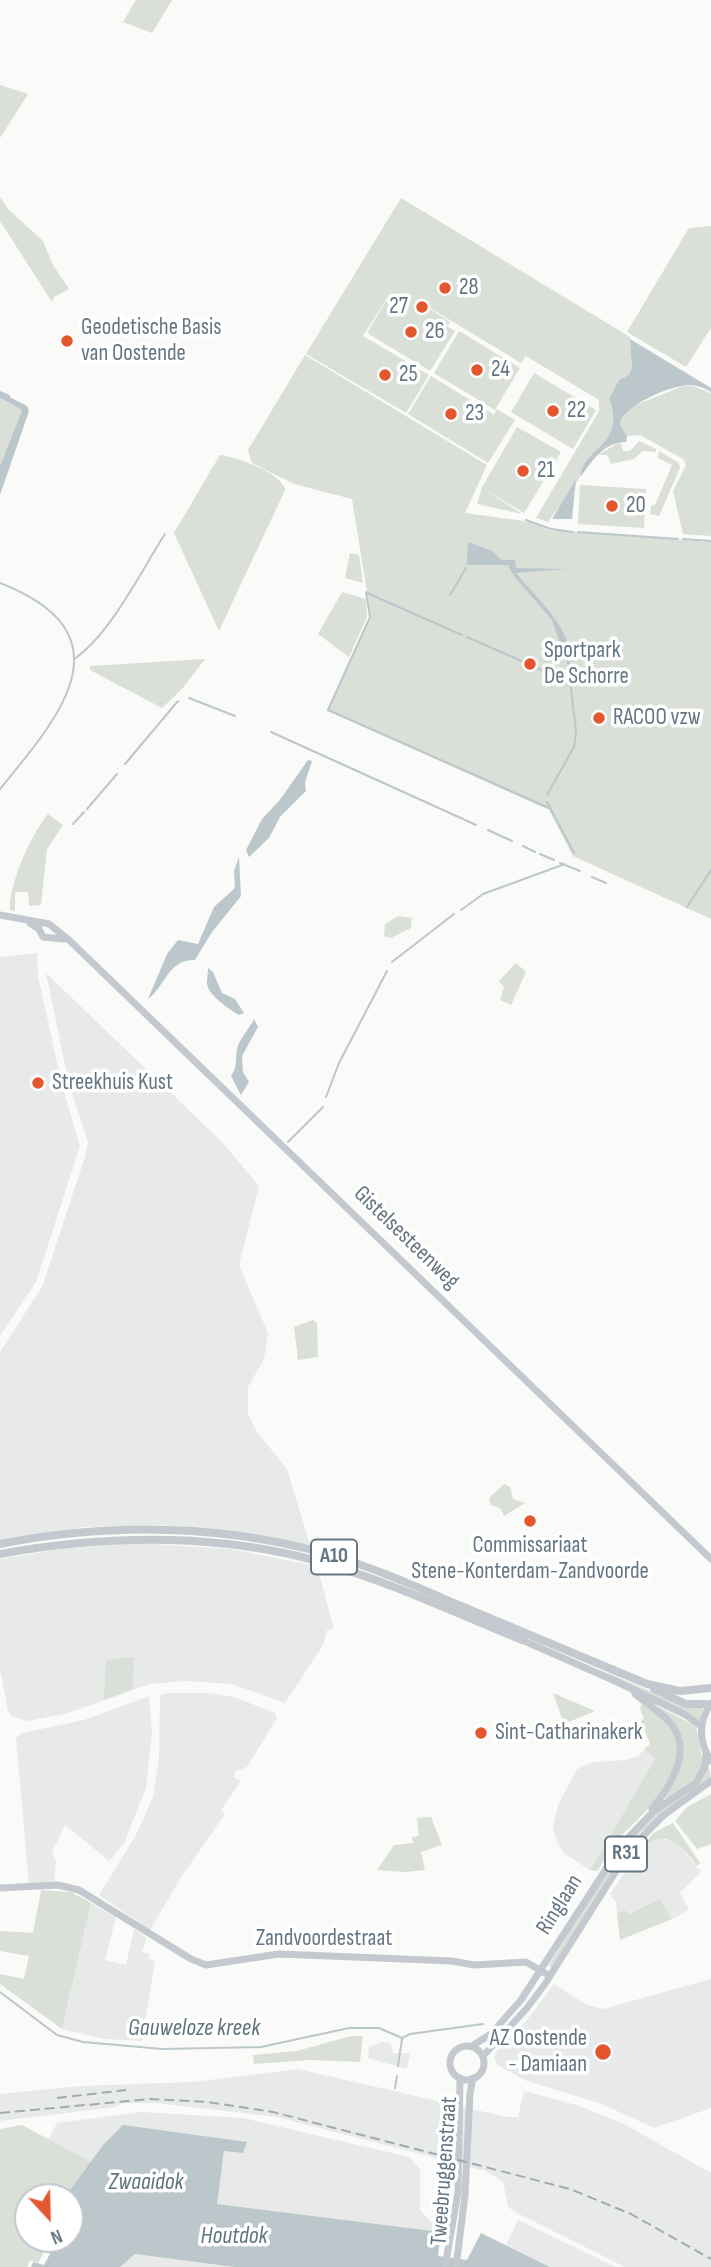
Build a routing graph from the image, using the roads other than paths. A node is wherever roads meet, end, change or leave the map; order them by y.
1 (0, 915) edge
2 (0, 1544) edge
3 (0, 1554) edge
4 (711, 1559) edge
5 (522, 1640) joint
6 (647, 1684) junction
7 (626, 1686) junction
8 (711, 1688) edge
9 (710, 1703) edge
10 (701, 1726) junction
11 (709, 1758) edge
12 (711, 1781) edge
13 (711, 1788) edge
14 (680, 1803) junction
15 (642, 1822) junction
16 (0, 1888) edge
17 (542, 1971) junction
18 (550, 1976) junction
19 (472, 2046) junction
20 (483, 2056) junction
21 (460, 2078) junction
22 (473, 2078) junction
23 (445, 2267) edge
24 (456, 2267) edge

1 - 4 main road, Gistelsesteenweg
2 - 6 highway, A10
3 - 5 highway, A10
5 - 7 main road, A10
6 - 8 highway, A10
6 - 9 highway, A10
7 - 10 main road, A10
7 - 15 main road, A10
9 - 10 main road
10 - 11 main road, R31
11 - 15 main road, Ringlaan / R31
12 - 14 main road, Ringlaan / R31
13 - 14 main road
14 - 18 main road, Ringlaan / R31
15 - 17 main road, Ringlaan / R31
16 - 17 main road, Zandvoordestraat
17 - 18 main road, Zandvoordestraat
17 - 19 main road, Ringlaan / R31
18 - 20 main road, Ringlaan / R31
19 - 20 main road
19 - 21 main road, R31
20 - 22 main road, R31
21 - 22 main road
21 - 23 main road, Tweebruggenstraat / R31
22 - 24 main road, Tweebruggenstraat / R31

